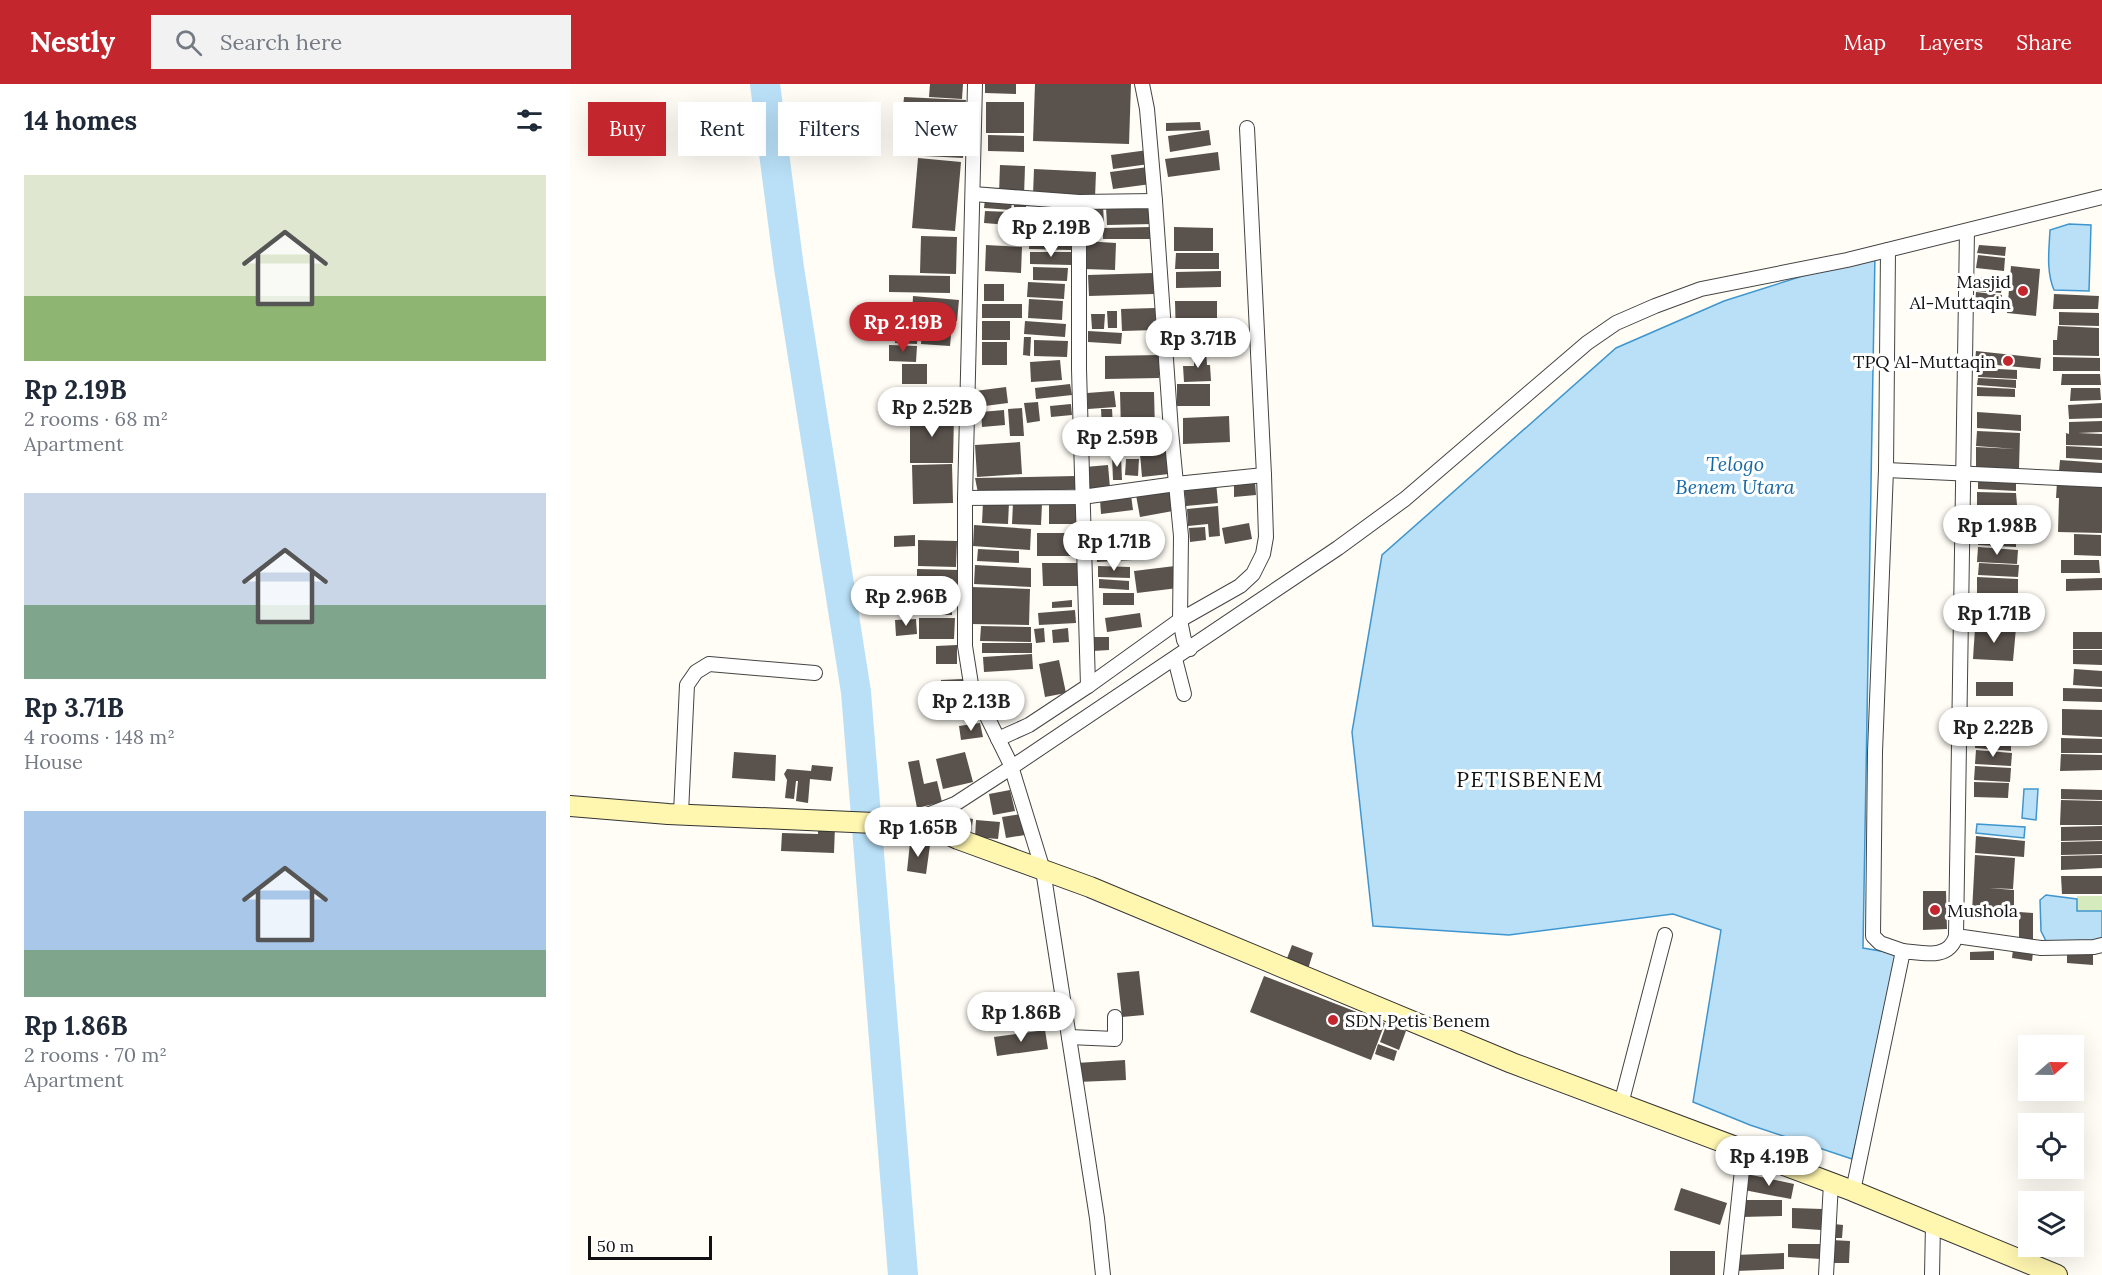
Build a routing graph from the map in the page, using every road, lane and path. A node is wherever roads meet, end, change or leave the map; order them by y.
1 (975, 84) edge
2 (1142, 84) edge
3 (1247, 128) dead end
4 (973, 194) junction
5 (2102, 197) edge
6 (1155, 201) junction
7 (1079, 202) junction
8 (1967, 231) junction
9 (1887, 250) junction
10 (1886, 470) junction
11 (1963, 472) junction
12 (1264, 475) junction
13 (2102, 480) edge
14 (1176, 484) junction
15 (1082, 497) junction
16 (964, 498) junction
17 (1184, 634) junction
18 (1175, 659) junction
19 (815, 673) dead end
20 (1088, 686) junction
21 (1184, 694) dead end
22 (1006, 755) junction
23 (570, 806) edge
24 (681, 813) junction
25 (917, 819) junction
26 (1043, 870) junction
27 (1665, 935) dead end
28 (1956, 936) junction
29 (2102, 945) edge
30 (1903, 951) junction
31 (1115, 1017) dead end
32 (1069, 1037) junction
33 (1621, 1104) junction
34 (1744, 1152) junction
35 (1831, 1183) junction
36 (1853, 1191) junction
37 (1933, 1224) junction
38 (1103, 1275) edge
39 (1731, 1275) edge
40 (1826, 1275) edge
41 (1932, 1275) edge
42 (2057, 1275) edge

1 - 4 street
2 - 6 street
3 - 12 street
4 - 7 street
4 - 16 street
5 - 8 street
6 - 7 street
6 - 14 street
7 - 15 street
8 - 9 street
8 - 11 street
9 - 10 street
9 - 17 street
10 - 11 street
10 - 30 street
11 - 13 street
11 - 28 street
12 - 14 street
12 - 17 street
14 - 15 street
14 - 17 street
15 - 16 street
15 - 20 street
16 - 22 street
17 - 18 street
17 - 20 street
18 - 21 street
18 - 22 street
19 - 24 street
20 - 22 street
22 - 25 street
22 - 26 street
23 - 24 main road
24 - 25 main road
25 - 26 main road
26 - 32 street
26 - 33 main road
27 - 33 street
28 - 29 street
28 - 30 street
30 - 36 street
31 - 32 street
32 - 38 street
33 - 34 main road
34 - 35 main road
34 - 39 street
35 - 36 main road
35 - 40 street
36 - 37 main road
37 - 41 street
37 - 42 main road

